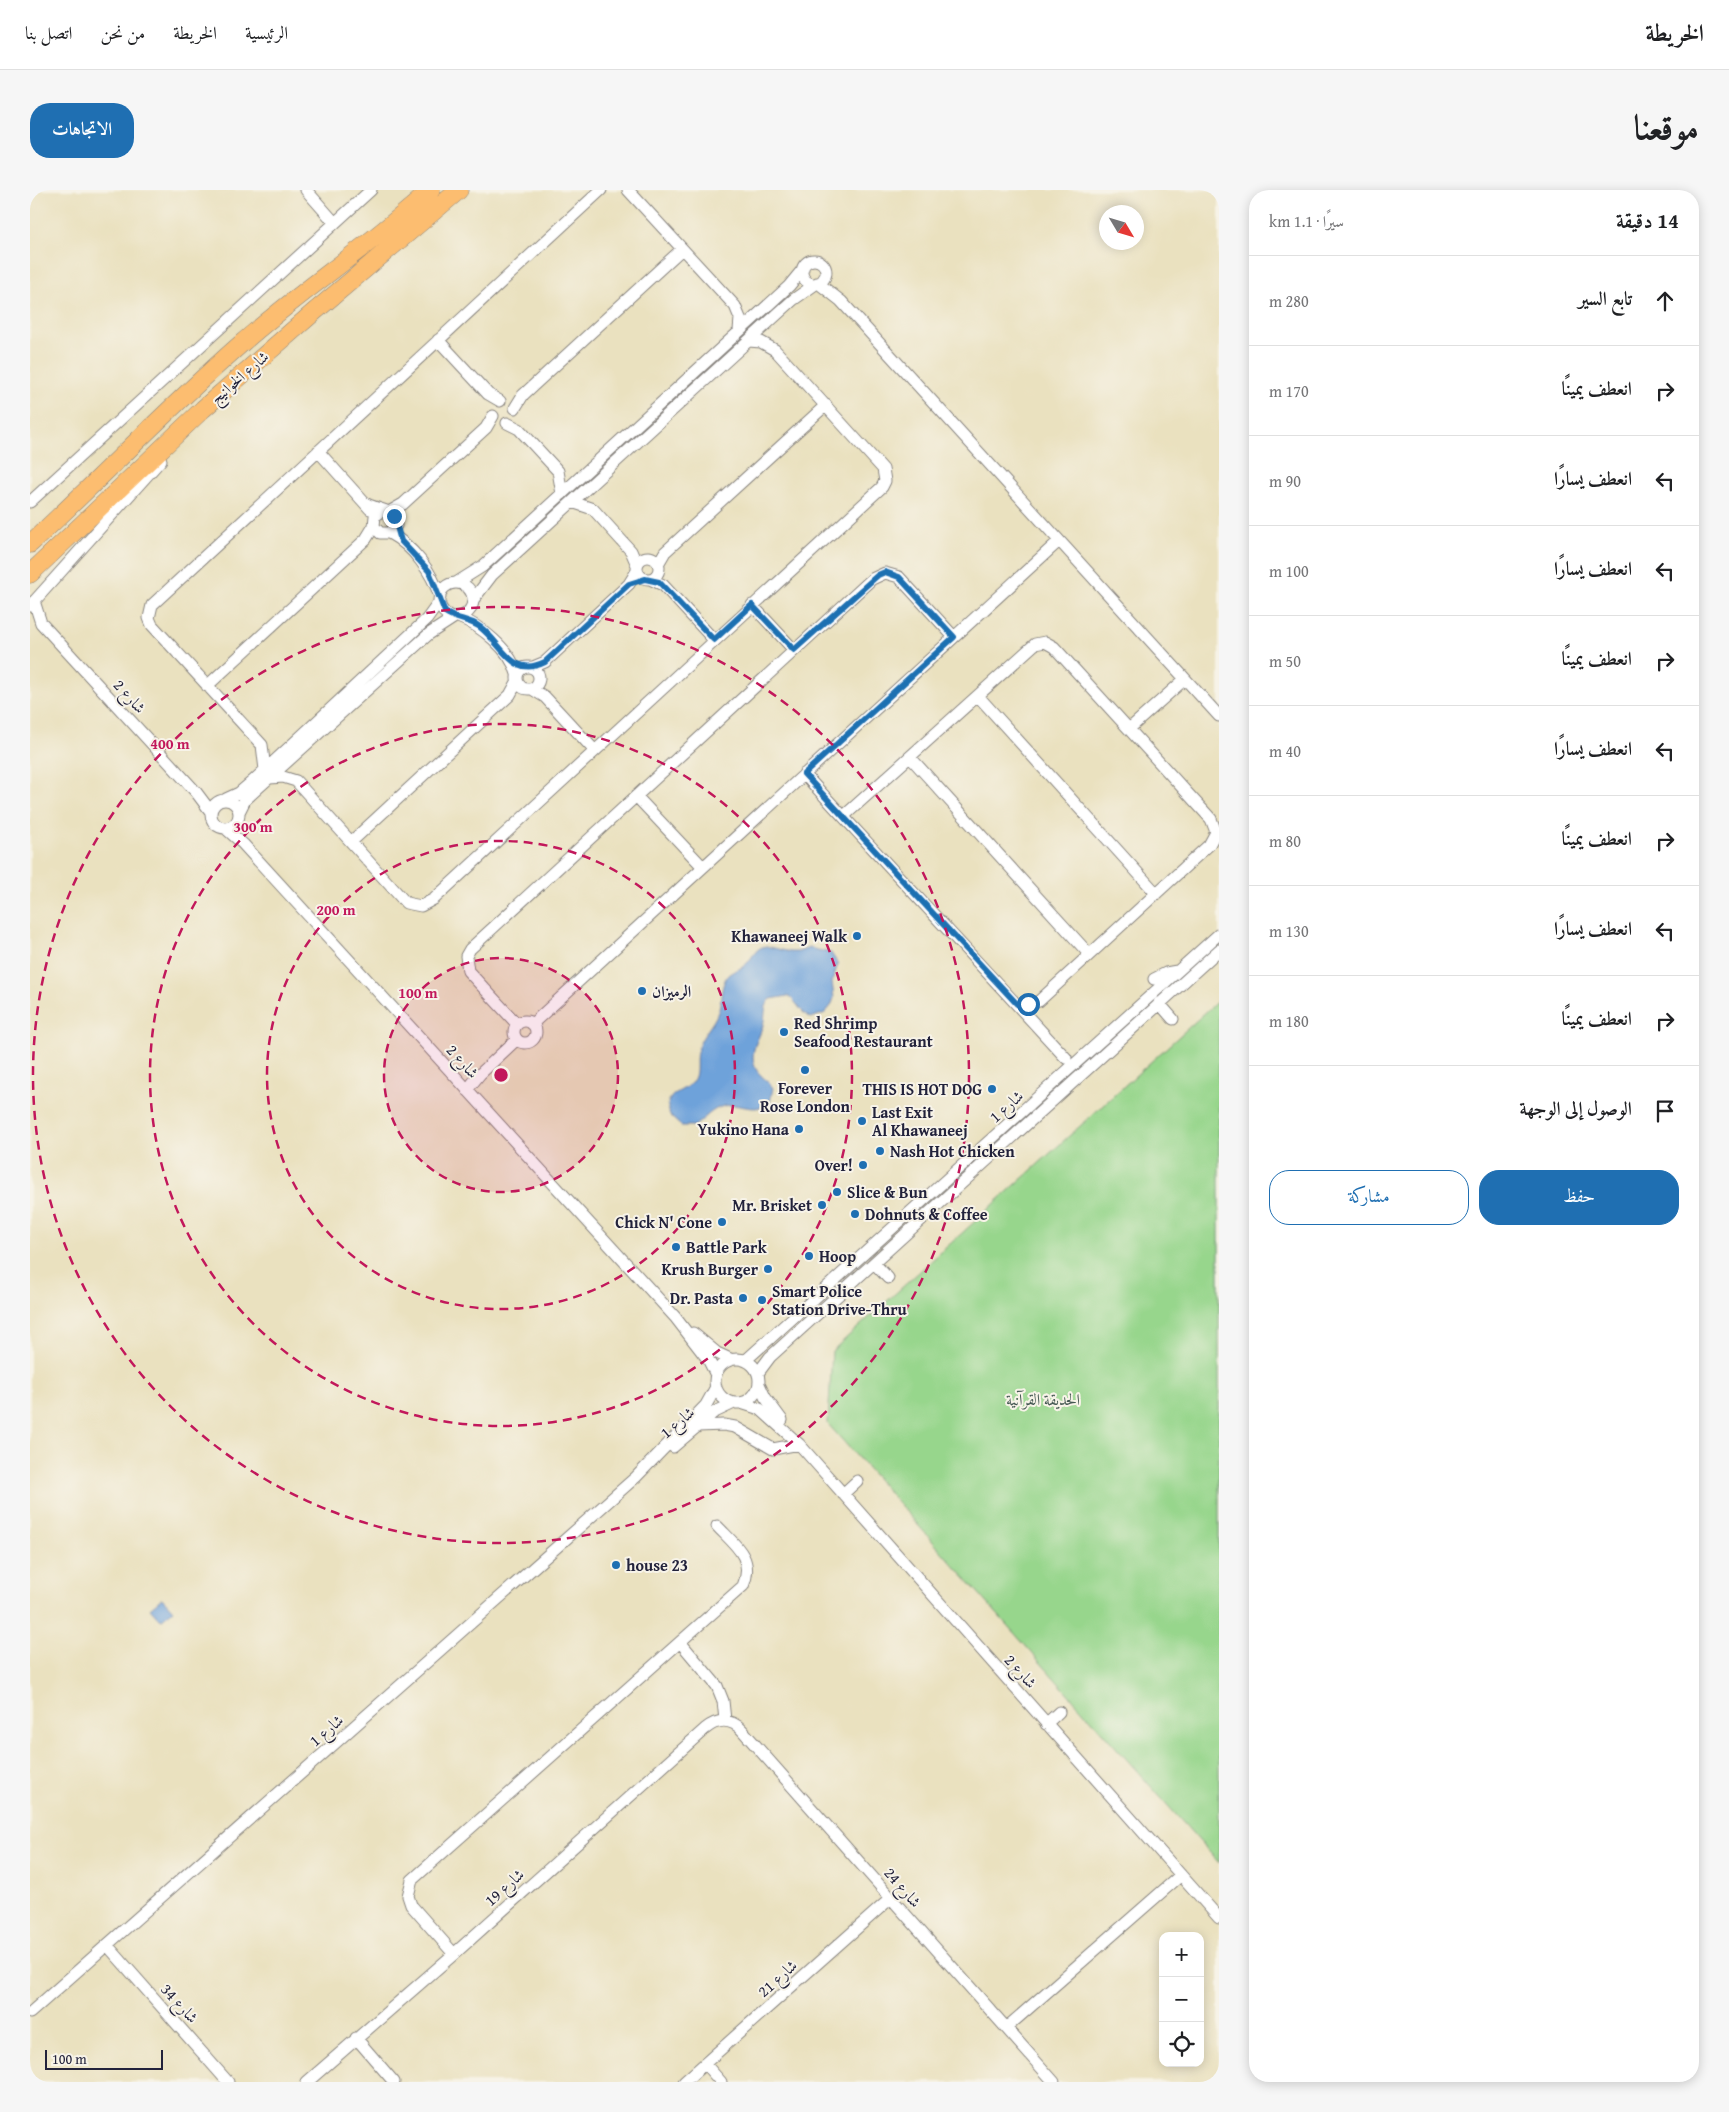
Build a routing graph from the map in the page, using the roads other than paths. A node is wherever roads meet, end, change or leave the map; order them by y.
1 (306, 190) edge
2 (371, 190) edge
3 (415, 190) edge
4 (431, 190) edge
5 (601, 190) edge
6 (628, 190) edge
7 (459, 191) edge
8 (335, 223) junction
9 (682, 249) junction
10 (357, 253) junction
11 (802, 269) junction
12 (826, 272) junction
13 (818, 283) junction
14 (841, 301) junction
15 (735, 306) junction
16 (759, 313) junction
17 (768, 323) junction
18 (739, 331) junction
19 (438, 340) junction
20 (749, 341) junction
21 (773, 348) junction
22 (826, 405) junction
23 (203, 409) junction
24 (504, 412) junction
25 (318, 450) junction
26 (558, 471) junction
27 (581, 477) junction
28 (591, 485) junction
29 (562, 494) junction
30 (30, 502) edge
31 (572, 502) junction
32 (593, 508) junction
33 (385, 522) junction
34 (1060, 541) junction
35 (30, 544) edge
36 (648, 568) junction
37 (429, 571) junction
38 (30, 574) edge
39 (454, 584) junction
40 (440, 599) junction
41 (473, 601) junction
42 (32, 603) edge
43 (752, 605) junction
44 (457, 617) junction
45 (36, 621) edge
46 (482, 628) junction
47 (954, 637) junction
48 (714, 640) junction
49 (794, 650) junction
50 (528, 678) junction
51 (1185, 679) junction
52 (207, 686) junction
53 (978, 696) junction
54 (1219, 716) edge
55 (1129, 730) junction
56 (262, 745) junction
57 (292, 751) junction
58 (595, 751) junction
59 (910, 757) junction
60 (267, 774) junction
61 (804, 774) junction
62 (296, 781) junction
63 (196, 792) junction
64 (636, 796) junction
65 (222, 800) junction
66 (211, 812) junction
67 (238, 816) junction
68 (844, 816) junction
69 (225, 828) junction
70 (351, 842) junction
71 (243, 844) junction
72 (703, 867) junction
73 (1156, 893) junction
74 (1219, 934) edge
75 (1219, 950) edge
76 (1090, 954) junction
77 (1178, 971) junction
78 (1154, 978) dead end
79 (1039, 1001) junction
80 (1160, 1003) junction
81 (1017, 1004) junction
82 (1173, 1018) dead end
83 (1034, 1022) junction
84 (517, 1024) junction
85 (532, 1024) junction
86 (516, 1040) junction
87 (1066, 1058) dead end
88 (465, 1087) junction
89 (874, 1263) junction
90 (888, 1278) dead end
91 (679, 1322) junction
92 (730, 1359) junction
93 (746, 1360) junction
94 (716, 1375) junction
95 (759, 1378) junction
96 (716, 1387) junction
97 (737, 1403) junction
98 (698, 1426) junction
99 (799, 1444) junction
100 (644, 1470) junction
101 (857, 1481) dead end
102 (842, 1494) junction
103 (717, 1526) dead end
104 (680, 1642) junction
105 (1060, 1712) dead end
106 (725, 1720) junction
107 (1046, 1724) junction
108 (1180, 1875) junction
109 (891, 1898) junction
110 (1219, 1918) edge
111 (107, 1945) junction
112 (454, 1954) junction
113 (30, 2013) edge
114 (1006, 2028) junction
115 (356, 2038) junction
116 (704, 2064) junction
117 (228, 2082) edge
118 (306, 2082) edge
119 (394, 2082) edge
120 (684, 2082) edge
121 (721, 2082) edge
122 (1054, 2082) edge

1 - 8 street
2 - 8 street
3 - 10 highway
4 - 10 highway, شارع الخوانيج
5 - 19 street
6 - 9 street
7 - 23 highway, شارع الخوانيج
8 - 30 street
9 - 15 street
9 - 24 street
10 - 35 highway, شارع الخوانيج
11 - 12 street
11 - 13 street
11 - 16 street
12 - 13 street
12 - 14 street
13 - 14 street
13 - 17 street
14 - 34 street
15 - 16 street
15 - 18 street
16 - 18 street
17 - 20 street
17 - 21 street
18 - 27 street
19 - 24 street
19 - 25 street
20 - 21 street
20 - 28 street
21 - 22 street
22 - 36 street
22 - 43 street
23 - 38 highway, شارع الخوانيج
23 - 42 street
24 - 26 street
24 - 33 street
25 - 33 street
25 - 52 street
26 - 27 street
26 - 29 street
27 - 29 street
28 - 31 street
28 - 32 street
29 - 39 street
31 - 32 street
31 - 41 street
32 - 36 street
33 - 37 street
33 - 52 street
34 - 47 street
34 - 51 street
36 - 48 street
36 - 50 street
37 - 39 street
37 - 40 street
39 - 40 street
39 - 41 street
40 - 44 street
40 - 57 street
41 - 44 street
41 - 46 street
42 - 45 street, شارع 2
43 - 48 street
43 - 49 street
44 - 46 street
44 - 57 street
45 - 63 street, شارع 2
46 - 50 street
47 - 49 street
47 - 61 street
48 - 58 street
49 - 64 street
50 - 58 street
50 - 70 street
51 - 54 street
51 - 55 street
52 - 56 street
53 - 55 street
53 - 59 street
53 - 73 street
55 - 73 street
56 - 57 street
56 - 60 street
57 - 60 street
57 - 62 street
58 - 70 street
59 - 68 street
59 - 76 street
60 - 62 street
60 - 65 street
60 - 67 street
61 - 68 street
61 - 72 street
62 - 70 street
63 - 65 street, شارع 2
63 - 66 street, شارع 2
64 - 72 street
64 - 84 street
65 - 66 street
65 - 67 street
66 - 69 street
67 - 69 street
67 - 71 street, شارع 2
68 - 81 street
69 - 71 street, شارع 2
71 - 88 street, شارع 2
72 - 85 street
73 - 76 street
74 - 77 street, شارع 1
75 - 80 street, شارع 1
76 - 79 street
77 - 78 street
77 - 93 street, شارع 1
79 - 81 street
79 - 83 street
80 - 82 street
80 - 89 street, شارع 1
81 - 83 street
83 - 87 street
84 - 85 street
84 - 86 street
85 - 86 street
86 - 88 street
88 - 91 street, شارع 2
89 - 90 street
89 - 95 street, شارع 1
91 - 92 street, شارع 2
91 - 94 street, شارع 2
92 - 93 street
92 - 94 street
93 - 95 street
94 - 96 street
95 - 97 street
95 - 99 street, شارع 2
96 - 97 street
96 - 100 street, شارع 1
97 - 98 street, شارع 1
97 - 99 street, شارع 2
98 - 99 street
98 - 100 street, شارع 1
99 - 102 street, شارع 2
100 - 111 street, شارع 1
101 - 102 street
102 - 107 street, شارع 2
103 - 104 street
104 - 106 street
104 - 112 street
105 - 107 street
106 - 109 street, شارع 24
106 - 112 street, شارع 19
107 - 108 street, شارع 2
108 - 110 street, شارع 2
108 - 114 street
109 - 114 street, شارع 24
109 - 116 street, شارع 21
111 - 113 street, شارع 1
111 - 117 street, شارع 34
112 - 115 street, شارع 19
114 - 122 street, شارع 24
115 - 118 street, شارع 19
115 - 119 street
116 - 120 street, شارع 21
116 - 121 street

